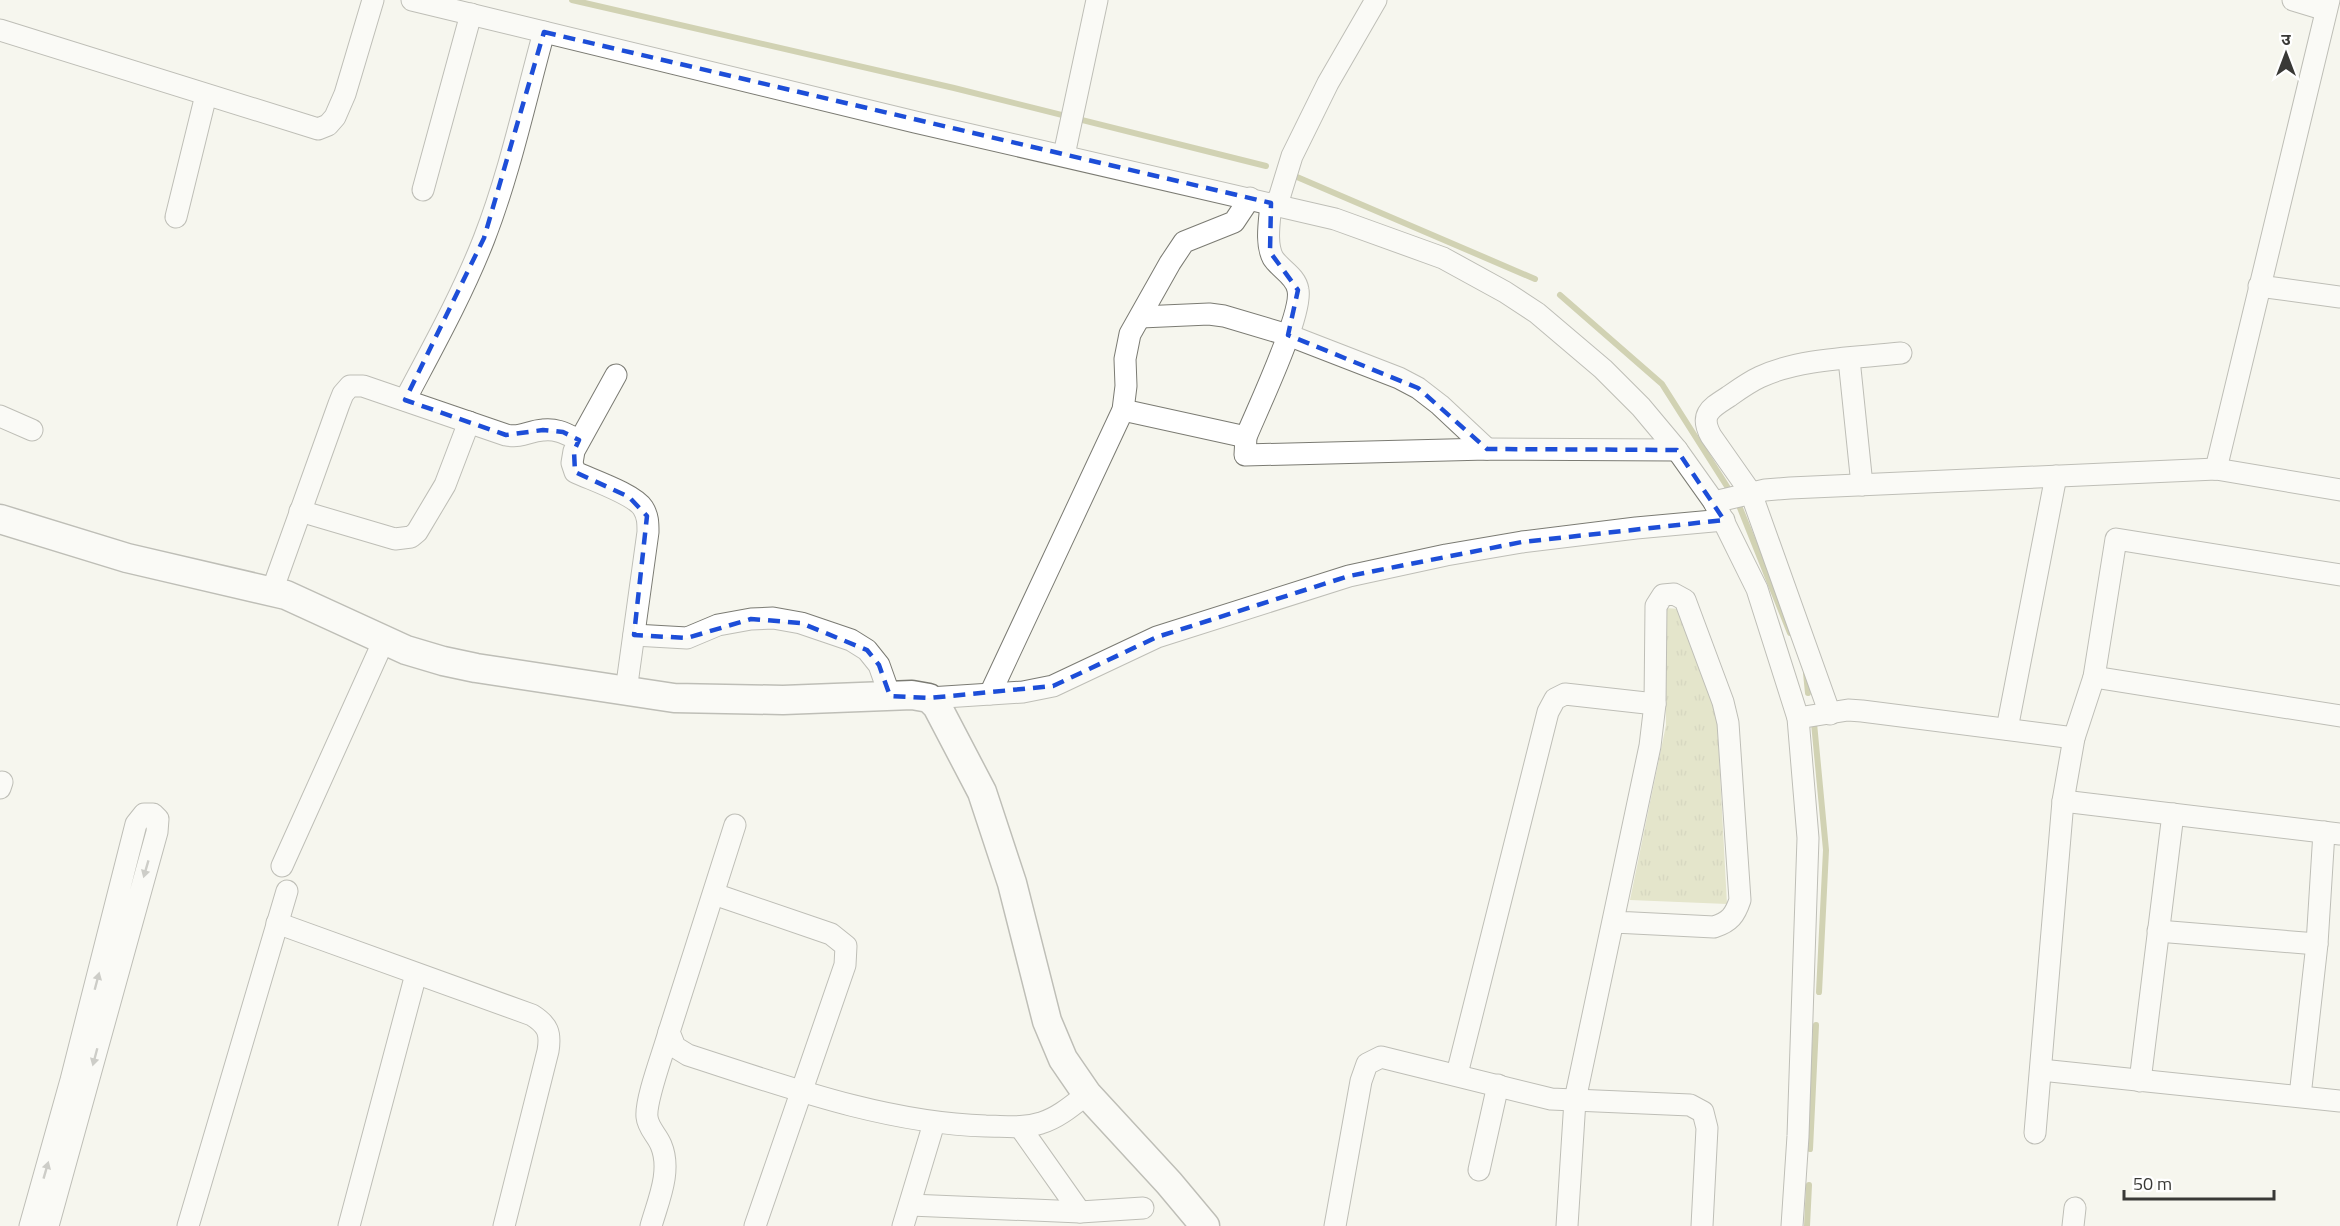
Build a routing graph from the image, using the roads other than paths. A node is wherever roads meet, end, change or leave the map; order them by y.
1 (373, 0) edge
2 (412, 0) edge
3 (1097, 0) edge
4 (1376, 0) edge
5 (2293, 0) edge
6 (2327, 5) edge
7 (471, 14) junction
8 (0, 30) edge
9 (544, 32) junction
10 (206, 95) junction
11 (1064, 155) junction
12 (423, 190) dead end
13 (1250, 198) junction
14 (1274, 204) junction
15 (176, 217) dead end
16 (2259, 285) junction
17 (2340, 297) edge
18 (1141, 317) junction
19 (1288, 335) junction
20 (1901, 353) dead end
21 (1849, 359) junction
22 (616, 375) dead end
23 (405, 400) junction
24 (1123, 410) junction
25 (0, 416) edge
26 (470, 422) junction
27 (32, 430) dead end
28 (1246, 437) junction
29 (579, 440) junction
30 (1487, 449) junction
31 (1677, 450) junction
32 (2216, 469) junction
33 (2056, 476) junction
34 (1862, 485) junction
35 (2340, 490) edge
36 (1751, 493) junction
37 (300, 511) junction
38 (1719, 511) junction
39 (0, 519) edge
40 (2340, 575) edge
41 (272, 591) junction
42 (634, 634) junction
43 (384, 640) junction
44 (2094, 677) junction
45 (626, 691) junction
46 (990, 694) junction
47 (890, 696) junction
48 (930, 698) junction
49 (1655, 704) junction
50 (1830, 714) junction
51 (2340, 716) edge
52 (1798, 718) junction
53 (2007, 729) junction
54 (2074, 738) junction
55 (2063, 801) junction
56 (2173, 814) junction
57 (735, 825) dead end
58 (2332, 833) edge
59 (282, 866) dead end
60 (287, 891) dead end
61 (714, 894) junction
62 (1614, 922) junction
63 (277, 923) junction
64 (2158, 930) junction
65 (2317, 944) junction
66 (416, 974) junction
67 (669, 1032) junction
68 (2041, 1070) junction
69 (1457, 1074) junction
70 (2140, 1081) junction
71 (1498, 1085) junction
72 (801, 1092) junction
73 (1087, 1094) junction
74 (2300, 1096) junction
75 (1575, 1100) junction
76 (2340, 1101) edge
77 (934, 1123) junction
78 (1020, 1127) junction
79 (2035, 1132) dead end
80 (1479, 1170) dead end
81 (910, 1205) junction
82 (1143, 1208) dead end
83 (1080, 1212) junction
84 (30, 1226) edge
85 (48, 1226) edge
86 (188, 1226) edge
87 (349, 1226) edge
88 (504, 1226) edge
89 (651, 1226) edge
90 (755, 1226) edge
91 (903, 1226) edge
92 (1205, 1226) edge
93 (1335, 1226) edge
94 (1567, 1226) edge
95 (1702, 1226) edge
96 (1792, 1226) edge

1 - 10 street
2 - 7 street
3 - 11 street
4 - 14 street
5 - 6 street
6 - 16 street
7 - 9 street
7 - 12 street
8 - 10 street
9 - 11 street
9 - 23 street
10 - 15 street
11 - 13 street
13 - 14 street
13 - 18 street
14 - 19 street
14 - 31 street
16 - 17 street
16 - 32 street
18 - 19 street
18 - 24 street
19 - 28 street
19 - 30 street
20 - 21 street
21 - 34 street
21 - 36 street
22 - 29 street
23 - 26 street
23 - 37 street
24 - 28 street
24 - 46 street
25 - 27 street
26 - 29 street
26 - 37 street
28 - 30 street
29 - 42 street
30 - 31 street
31 - 38 street
32 - 33 street
32 - 35 street
33 - 34 street
33 - 53 street
34 - 36 street
36 - 38 street
36 - 50 street
37 - 41 street
38 - 46 street
38 - 52 street
39 - 41 street
40 - 44 street
41 - 43 street
42 - 45 street
42 - 47 street
43 - 45 street
43 - 59 street
44 - 51 street
44 - 54 street
45 - 47 street
46 - 48 street
47 - 48 street
48 - 73 street
49 - 62 street
49 - 62 street
49 - 69 street
50 - 52 street
50 - 53 street
52 - 96 street
53 - 54 street
54 - 55 street
55 - 56 street
55 - 68 street
56 - 58 street
56 - 64 street
57 - 61 street
58 - 65 street
60 - 63 street
61 - 67 street
61 - 72 street
62 - 75 street
63 - 66 street
63 - 86 street
64 - 65 street
64 - 70 street
65 - 74 street
66 - 87 street
66 - 88 street
67 - 72 street
67 - 89 street
68 - 70 street
68 - 79 street
69 - 71 street
69 - 93 street
70 - 74 street
71 - 75 street
71 - 80 street
72 - 77 street
72 - 90 street
73 - 78 street
73 - 92 street
74 - 76 street
75 - 94 street
75 - 95 street
77 - 78 street
77 - 81 street
78 - 83 street
81 - 83 street
81 - 91 street
82 - 83 street
84 -> 85 street

